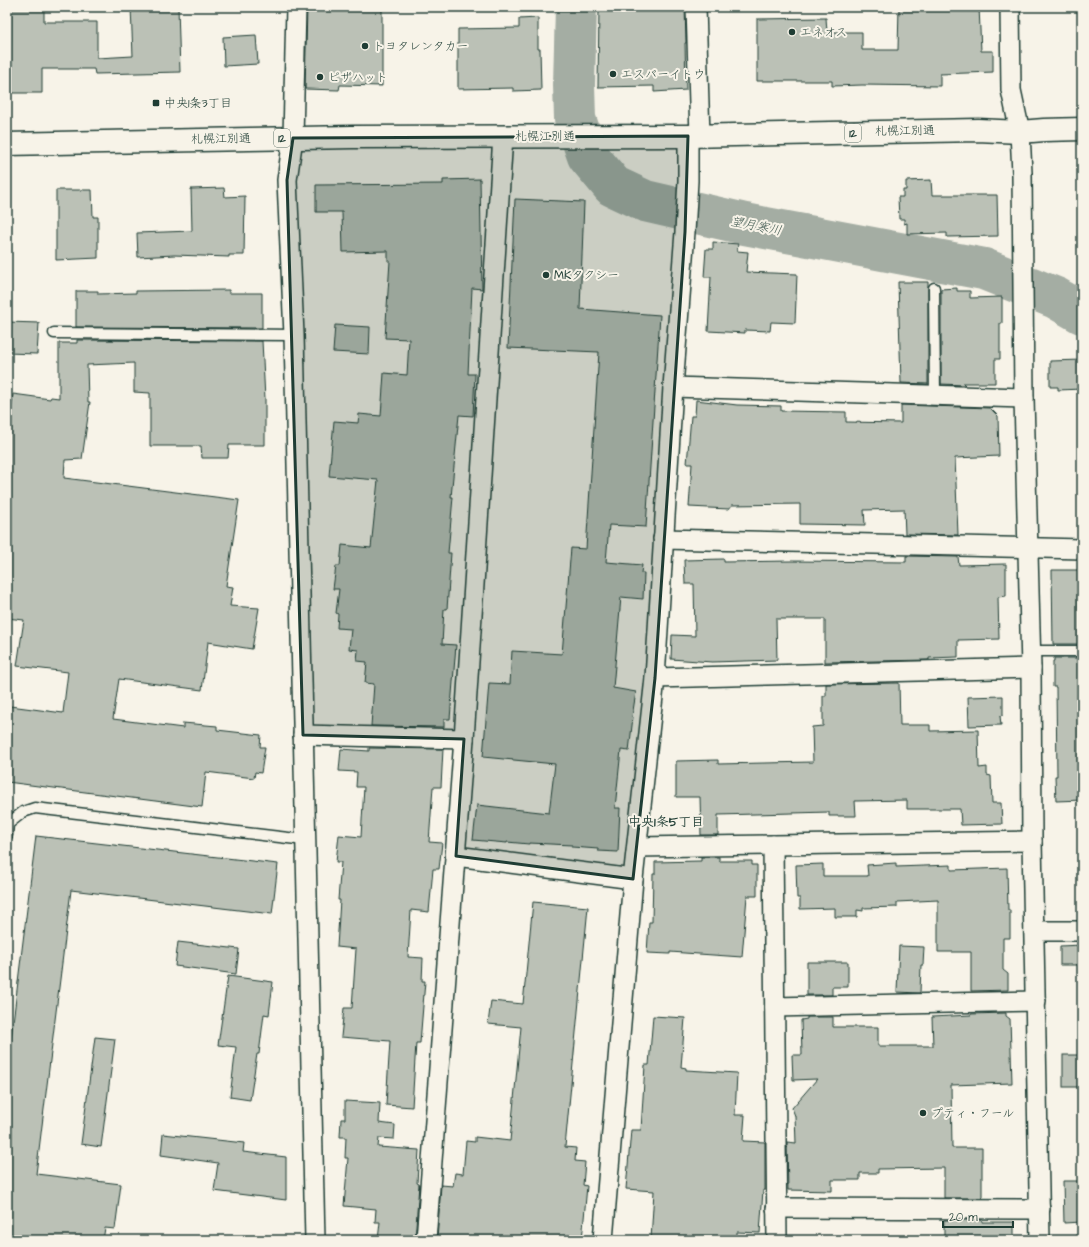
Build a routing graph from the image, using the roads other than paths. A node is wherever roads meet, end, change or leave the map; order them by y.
1 (296, 7) edge
2 (696, 7) edge
3 (1010, 7) edge
4 (1082, 129) edge
5 (1020, 132) junction
6 (503, 136) junction
7 (694, 136) junction
8 (293, 138) junction
9 (7, 144) edge
10 (934, 288) dead end
11 (54, 333) dead end
12 (294, 335) junction
13 (673, 387) junction
14 (936, 396) junction
15 (1024, 398) junction
16 (663, 539) junction
17 (1028, 548) junction
18 (1082, 549) edge
19 (1082, 651) edge
20 (1031, 660) junction
21 (655, 678) junction
22 (303, 735) junction
23 (464, 739) junction
24 (7, 836) edge
25 (305, 840) junction
26 (1032, 841) junction
27 (773, 845) junction
28 (637, 847) junction
29 (456, 856) junction
30 (633, 879) junction
31 (1034, 931) junction
32 (1082, 931) edge
33 (1036, 1001) junction
34 (775, 1007) junction
35 (776, 1208) junction
36 (1040, 1209) junction
37 (315, 1240) edge
38 (426, 1240) edge
39 (604, 1240) edge
40 (777, 1240) edge
41 (1040, 1240) edge

1 - 8 street
2 - 7 street
3 - 5 street
4 - 5 highway, 札幌江別通 / 12
5 - 7 highway, 札幌江別通 / 12
5 - 15 street
6 - 7 highway, 札幌江別通 / 12
6 - 8 highway, 札幌江別通 / 12
6 - 23 street
7 - 13 street
8 - 9 highway, 札幌江別通 / 12
8 - 12 street
10 - 14 lane
11 - 12 lane
12 - 22 street
13 - 14 street
13 - 16 street
14 - 15 street
15 - 17 street
16 - 17 street
16 - 21 street
17 - 18 street
17 - 20 street
19 - 20 lane
20 - 21 street
20 - 26 street
21 - 28 street
22 - 23 street
22 - 25 street
23 - 29 street
24 - 25 lane
25 - 37 street
26 - 27 street
26 - 31 street
27 - 28 street
27 - 34 street
28 - 30 street
29 - 30 street
29 - 38 street
30 - 39 street
31 - 32 street
31 - 33 street
33 - 34 street
33 - 36 street
34 - 35 street
35 - 36 street
35 - 40 street
36 - 41 street

